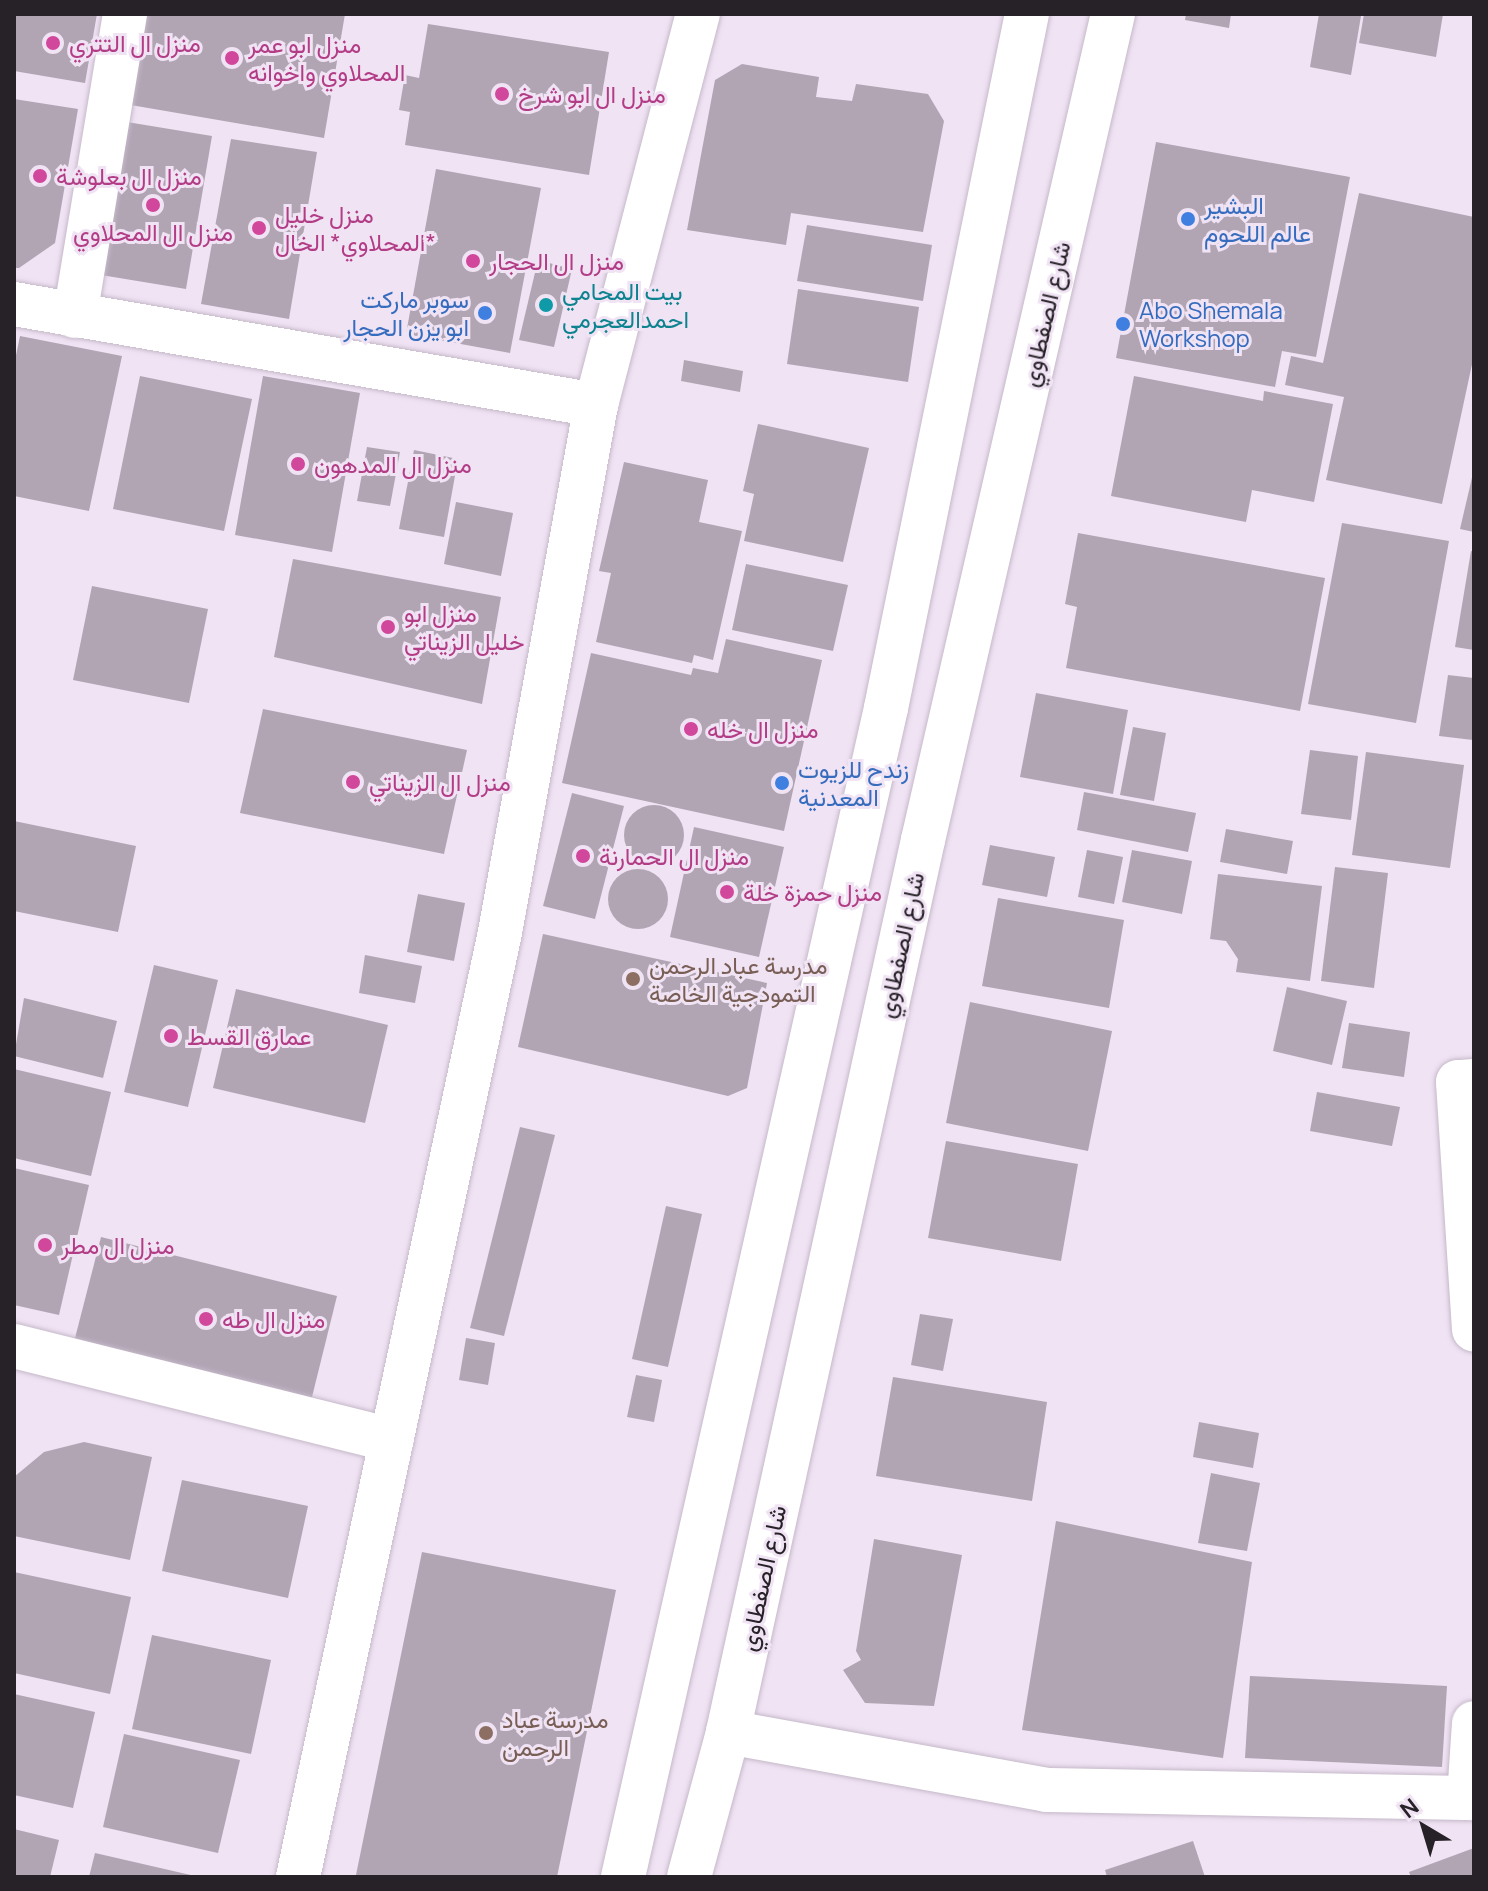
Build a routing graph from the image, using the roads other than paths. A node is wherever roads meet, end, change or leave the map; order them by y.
1 (125, 14) edge
2 (698, 14) edge
3 (1027, 14) edge
4 (1113, 14) edge
5 (14, 304) edge
6 (75, 316) junction
7 (596, 405) junction
8 (1474, 1081) edge
9 (1474, 1329) edge
10 (14, 1346) edge
11 (391, 1440) junction
12 (1474, 1723) edge
13 (728, 1732) junction
14 (298, 1877) edge
15 (623, 1877) edge
16 (689, 1877) edge

1 - 6 street
2 - 7 street
3 - 15 street
4 - 13 street, شارع الصفطاوي
5 - 6 street
6 - 7 street
7 - 11 street
8 - 9 street
10 - 11 street
11 - 14 street
12 - 13 street
13 - 16 street, شارع الصفطاوي

